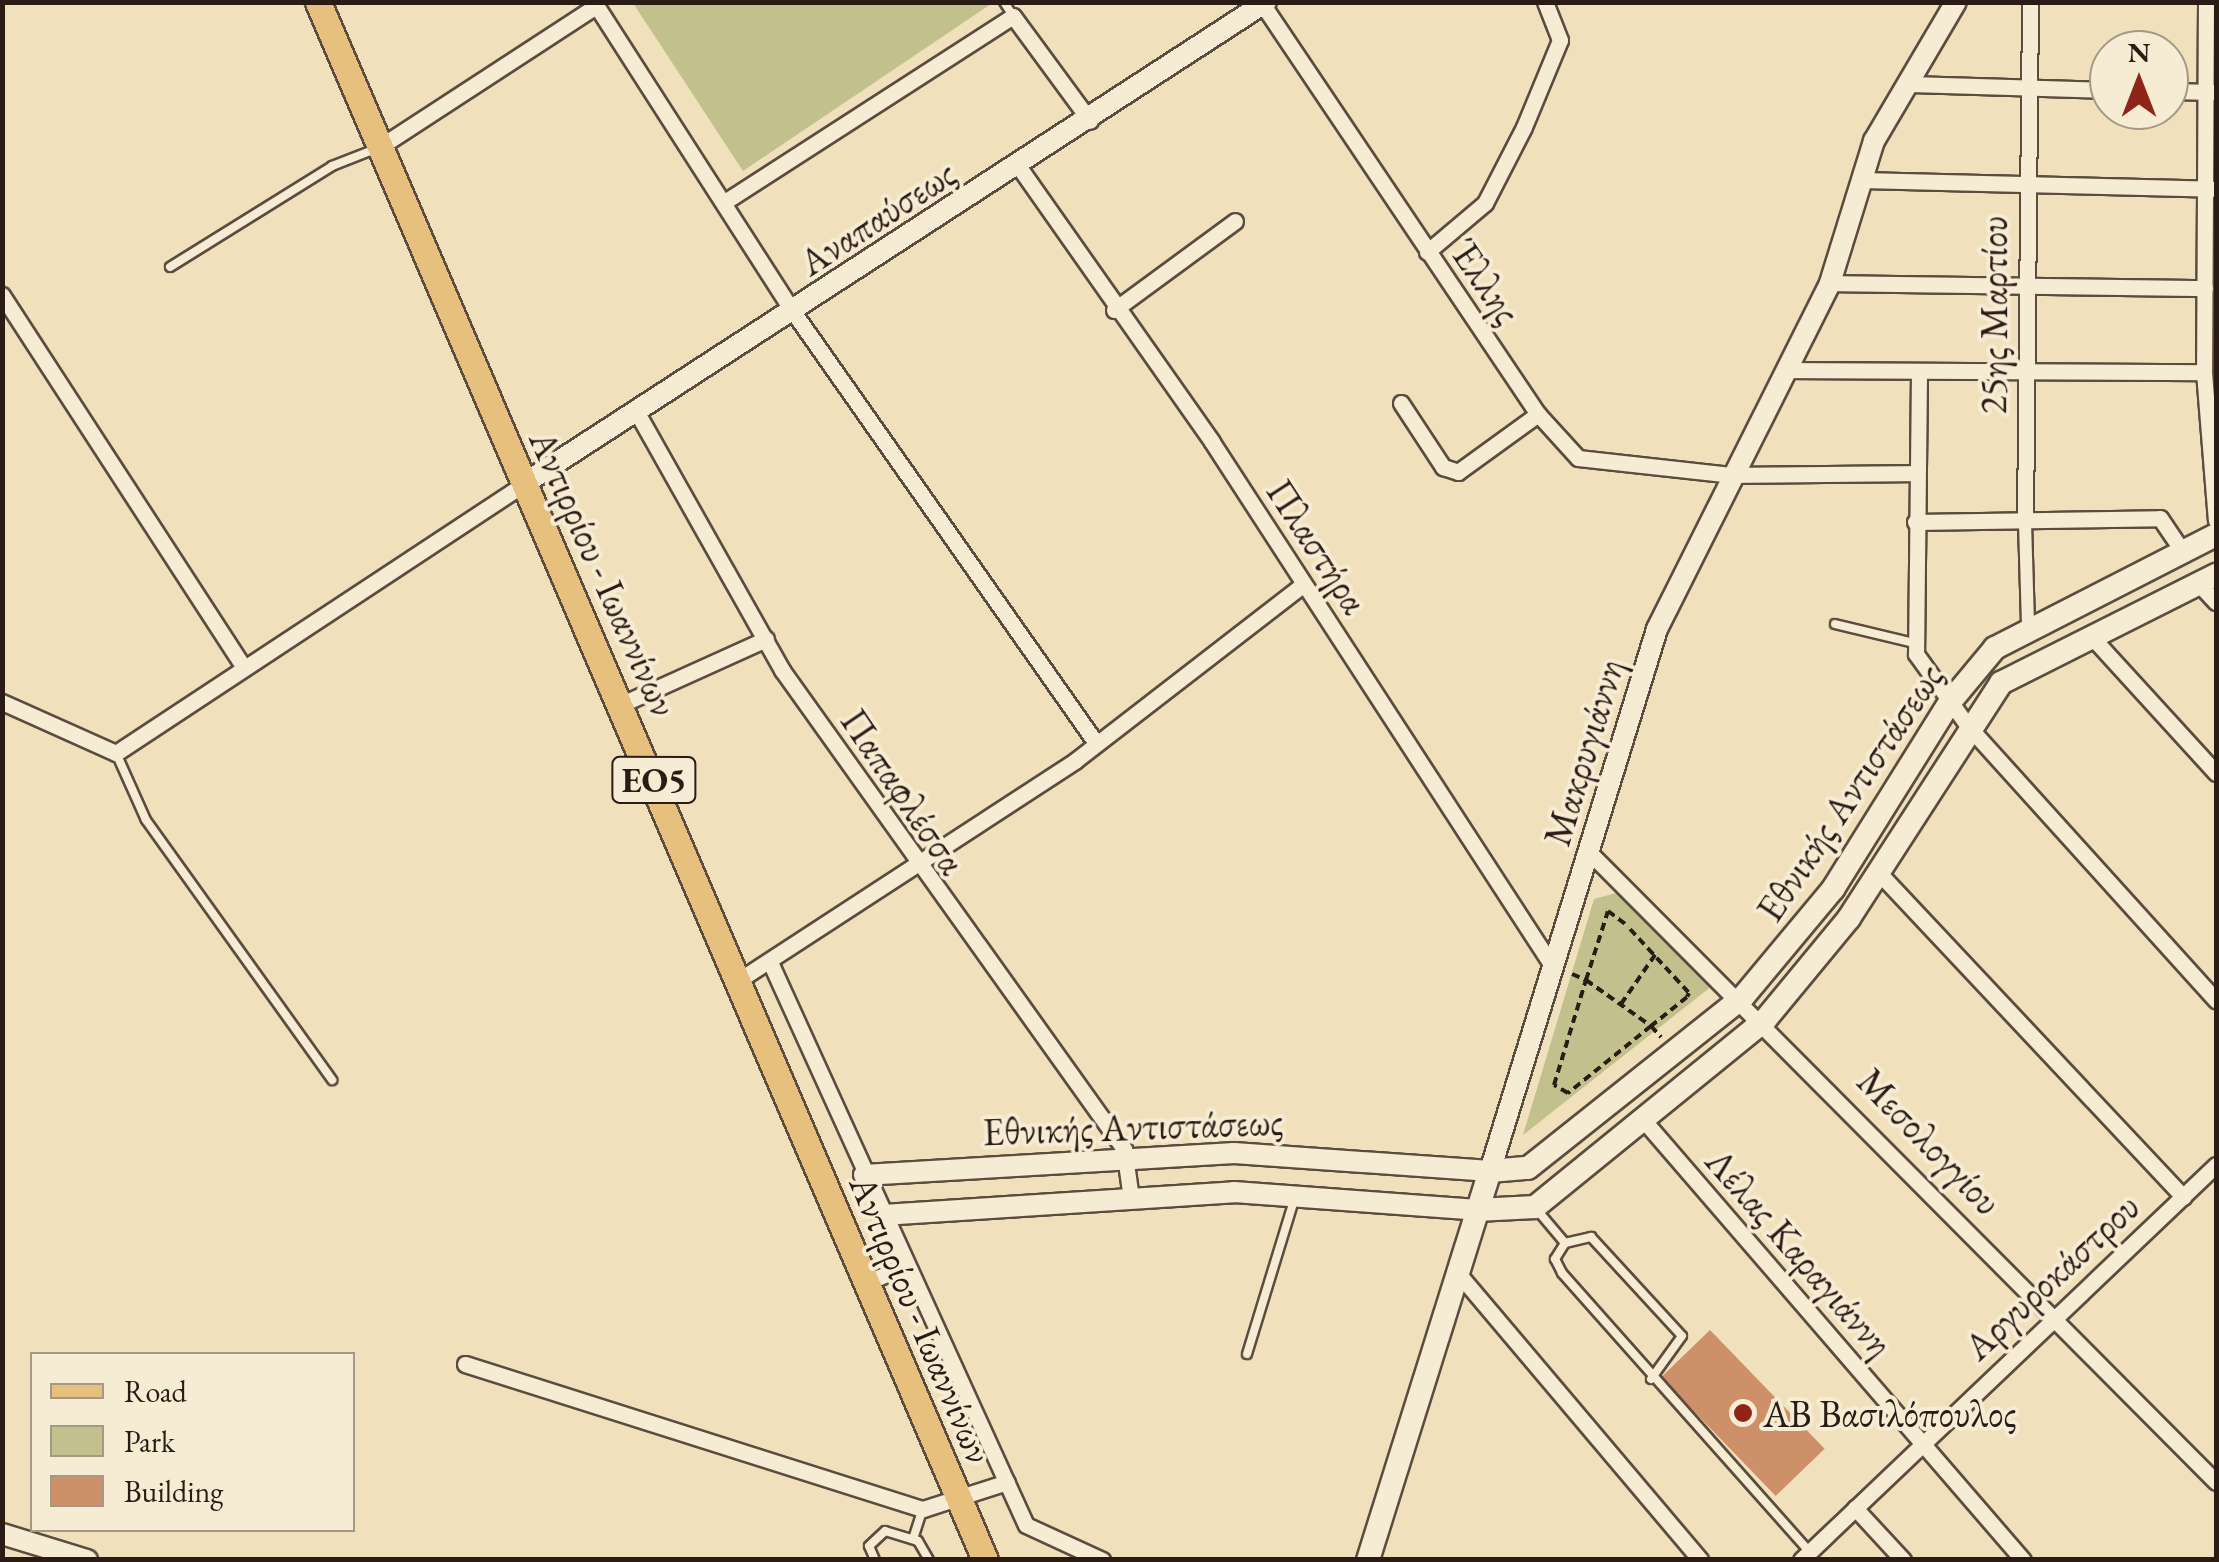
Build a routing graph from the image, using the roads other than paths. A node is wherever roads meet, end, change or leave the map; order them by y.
1 (318, 2) edge
2 (1545, 2) edge
3 (1956, 2) edge
4 (2030, 2) edge
5 (2206, 2) edge
6 (595, 4) edge
7 (1264, 4) edge
8 (1009, 9) edge
9 (1910, 84) junction
10 (2028, 90) junction
11 (2089, 90) edge
12 (2211, 91) edge
13 (1090, 121) junction
14 (378, 148) junction
15 (1019, 168) junction
16 (1858, 180) junction
17 (2026, 187) junction
18 (2211, 189) edge
19 (726, 201) junction
20 (1235, 221) dead end
21 (1427, 252) junction
22 (170, 268) dead end
23 (1830, 283) junction
24 (2025, 286) junction
25 (2211, 287) edge
26 (2, 295) edge
27 (1114, 310) junction
28 (794, 313) junction
29 (1787, 370) junction
30 (2204, 372) junction
31 (1919, 373) junction
32 (2025, 373) junction
33 (1402, 404) dead end
34 (635, 409) junction
35 (1538, 414) junction
36 (1917, 473) junction
37 (1732, 475) junction
38 (522, 484) junction
39 (2216, 521) edge
40 (1915, 522) junction
41 (2025, 523) junction
42 (2216, 535) edge
43 (2182, 551) junction
44 (2207, 579) edge
45 (1301, 586) junction
46 (2216, 602) edge
47 (1834, 624) dead end
48 (2028, 627) junction
49 (2090, 636) junction
50 (766, 639) junction
51 (1914, 642) junction
52 (241, 663) junction
53 (2, 702) edge
54 (1950, 702) junction
55 (622, 704) junction
56 (1968, 726) junction
57 (1096, 743) junction
58 (116, 753) junction
59 (2216, 773) edge
60 (1590, 853) junction
61 (916, 866) junction
62 (1880, 874) junction
63 (770, 962) junction
64 (1553, 967) junction
65 (738, 980) junction
66 (1743, 997) junction
67 (2216, 1000) edge
68 (1765, 1020) junction
69 (332, 1080) dead end
70 (1646, 1124) junction
71 (1127, 1158) junction
72 (2216, 1165) edge
73 (1490, 1170) junction
74 (864, 1174) junction
75 (1296, 1193) junction
76 (2183, 1197) junction
77 (1131, 1198) junction
78 (1535, 1207) junction
79 (1478, 1210) junction
80 (883, 1215) junction
81 (1565, 1243) junction
82 (906, 1266) junction
83 (1457, 1272) junction
84 (865, 1282) junction
85 (2054, 1315) junction
86 (1247, 1354) dead end
87 (464, 1364) dead end
88 (1651, 1378) junction
89 (1923, 1444) junction
90 (1007, 1482) junction
91 (2216, 1482) edge
92 (956, 1500) junction
93 (1855, 1508) junction
94 (924, 1509) junction
95 (2, 1534) edge
96 (913, 1539) junction
97 (1805, 1556) edge
98 (87, 1560) edge
99 (875, 1560) edge
100 (930, 1560) edge
101 (985, 1560) edge
102 (1102, 1560) edge
103 (1368, 1560) edge
104 (1700, 1560) edge
105 (1904, 1560) edge
106 (2023, 1560) edge

1 - 14 main road, Αντιρρίου - Ιωαννίνων / ΕΟ5
2 - 21 street
3 - 9 street, Μακρυγιάννη
4 - 10 street, 25ης Μαρτίου
5 - 12 street
6 - 14 street
6 - 19 street
7 - 13 street, Αναπαύσεως
7 - 21 street, Έλλης
8 - 13 street
8 - 19 street
9 - 10 street
9 - 16 street, Μακρυγιάννη
10 - 11 street
10 - 17 street, 25ης Μαρτίου
12 - 18 street
13 - 15 street, Αναπαύσεως
14 - 22 lane
14 - 38 main road, Αντιρρίου - Ιωαννίνων / ΕΟ5
15 - 27 street, Πλαστήρα
15 - 28 street, Αναπαύσεως
16 - 17 street
16 - 23 street, Μακρυγιάννη
17 - 18 street
17 - 24 street, 25ης Μαρτίου
18 - 25 street
19 - 28 street
20 - 27 street
21 - 35 street, Έλλης
23 - 24 street
23 - 29 street, Μακρυγιάννη
24 - 25 street
24 - 32 street, 25ης Μαρτίου
25 - 30 street
26 - 52 street
27 - 45 street, Πλαστήρα
28 - 34 street, Αναπαύσεως
28 - 57 street
29 - 31 street
29 - 37 street, Μακρυγιάννη
30 - 32 street
30 - 39 street
31 - 32 street
31 - 36 street
32 - 41 street, 25ης Μαρτίου
33 - 35 street
34 - 38 street, Αναπαύσεως
34 - 50 street, Παπαφλέσσα
35 - 37 street, Έλλης
36 - 37 street, Έλλης
36 - 40 street
37 - 60 street, Μακρυγιάννη
38 - 52 street
38 - 55 main road, Αντιρρίου - Ιωαννίνων / ΕΟ5
40 - 41 street
40 - 51 street
41 - 43 street
41 - 48 street, 25ης Μαρτίου
42 - 43 main road, Εθνικής Αντιστάσεως
43 - 48 main road, Εθνικής Αντιστάσεως
44 - 46 street
44 - 49 main road, Εθνικής Αντιστάσεως
45 - 57 street
45 - 64 street, Πλαστήρα
47 - 51 lane
48 - 54 main road, Εθνικής Αντιστάσεως
49 - 56 main road, Εθνικής Αντιστάσεως
49 - 59 street
50 - 55 street
50 - 61 street, Παπαφλέσσα
51 - 54 street
52 - 58 street
53 - 58 street
54 - 56 street
54 - 66 main road, Εθνικής Αντιστάσεως
55 - 65 main road, Αντιρρίου - Ιωαννίνων / ΕΟ5
56 - 62 main road, Εθνικής Αντιστάσεως
56 - 67 street
57 - 61 street
58 - 69 lane
60 - 64 street, Μακρυγιάννη
60 - 66 street, Μεσολογγίου
61 - 63 street
61 - 71 street, Παπαφλέσσα
62 - 68 main road, Εθνικής Αντιστάσεως
62 - 76 street
63 - 65 street
63 - 74 street
64 - 73 street, Μακρυγιάννη
65 - 84 main road, Αντιρρίου - Ιωαννίνων / ΕΟ5
66 - 68 street, Μεσολογγίου
66 - 73 main road, Εθνικής Αντιστάσεως
68 - 70 main road, Εθνικής Αντιστάσεως
68 - 85 street, Μεσολογγίου
70 - 78 main road, Εθνικής Αντιστάσεως
70 - 89 street, Λέλας Καραγιάννη
71 - 73 street, Εθνικής Αντιστάσεως
71 - 74 street, Εθνικής Αντιστάσεως
71 - 77 street
72 - 76 street, Αργυροκάστρου
73 - 79 main road, Μακρυγιάννη
74 - 80 street
75 - 77 street, Εθνικής Αντιστάσεως
75 - 79 street, Εθνικής Αντιστάσεως
75 - 86 lane
76 - 85 street, Αργυροκάστρου
77 - 80 street, Εθνικής Αντιστάσεως
78 - 79 main road, Εθνικής Αντιστάσεως
78 - 81 lane
79 - 83 main road, Μακρυγιάννη
80 - 82 street
81 - 88 lane
81 - 88 lane
82 - 84 street
82 - 90 street
83 - 103 main road, Μακρυγιάννη
83 - 104 street
84 - 92 main road, Αντιρρίου - Ιωαννίνων / ΕΟ5
85 - 89 street, Αργυροκάστρου
85 - 91 street, Μεσολογγίου
87 - 94 street
88 - 97 lane
89 - 93 street, Αργυροκάστρου
89 - 106 street, Λέλας Καραγιάννη
90 - 92 street
90 - 102 street
92 - 94 street
92 - 101 main road, Αντιρρίου - Ιωαννίνων / ΕΟ5
93 - 97 street, Αργυροκάστρου
93 - 105 street
94 - 96 lane
95 - 98 street
96 - 99 lane
96 - 100 lane

